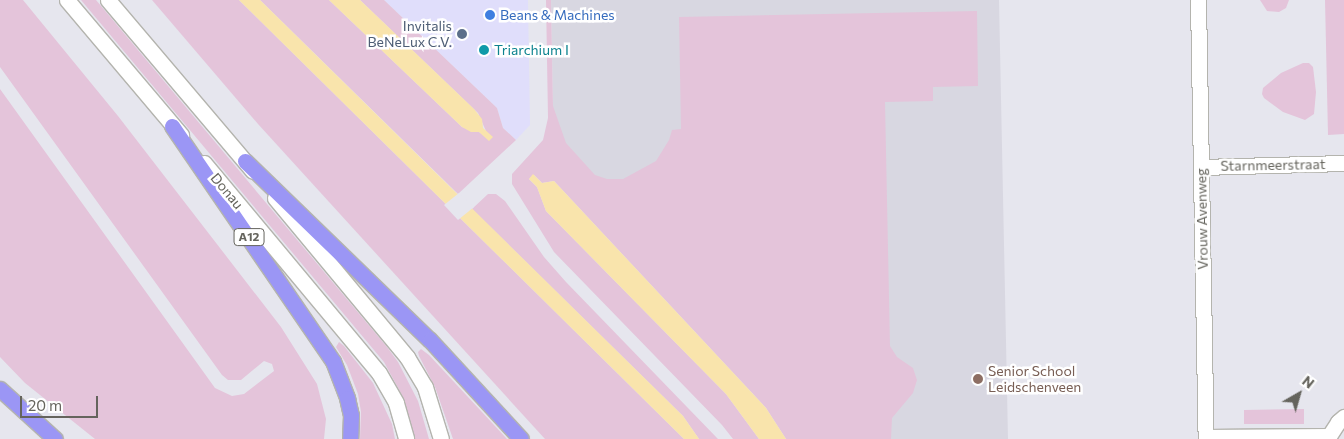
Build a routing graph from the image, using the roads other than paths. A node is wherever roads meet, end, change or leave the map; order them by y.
1 (67, 0) edge
2 (108, 0) edge
3 (1198, 0) edge
4 (172, 126) junction
5 (244, 161) junction
6 (1344, 163) edge
7 (1201, 167) junction
8 (0, 389) edge
9 (1344, 417) edge
10 (53, 437) edge
11 (1206, 438) edge
12 (1330, 438) edge
13 (350, 439) edge
14 (406, 439) edge
15 (441, 439) edge
16 (521, 439) edge

1 - 4 main road, Donau
2 - 5 main road
3 - 7 main road, Vrouw Avenweg
4 - 13 highway, A12
4 - 14 main road, Donau
5 - 15 main road
5 - 16 highway
6 - 7 main road, Starnmeerstraat
7 - 11 main road, Vrouw Avenweg
8 - 10 highway
9 - 12 main road
11 - 12 main road

